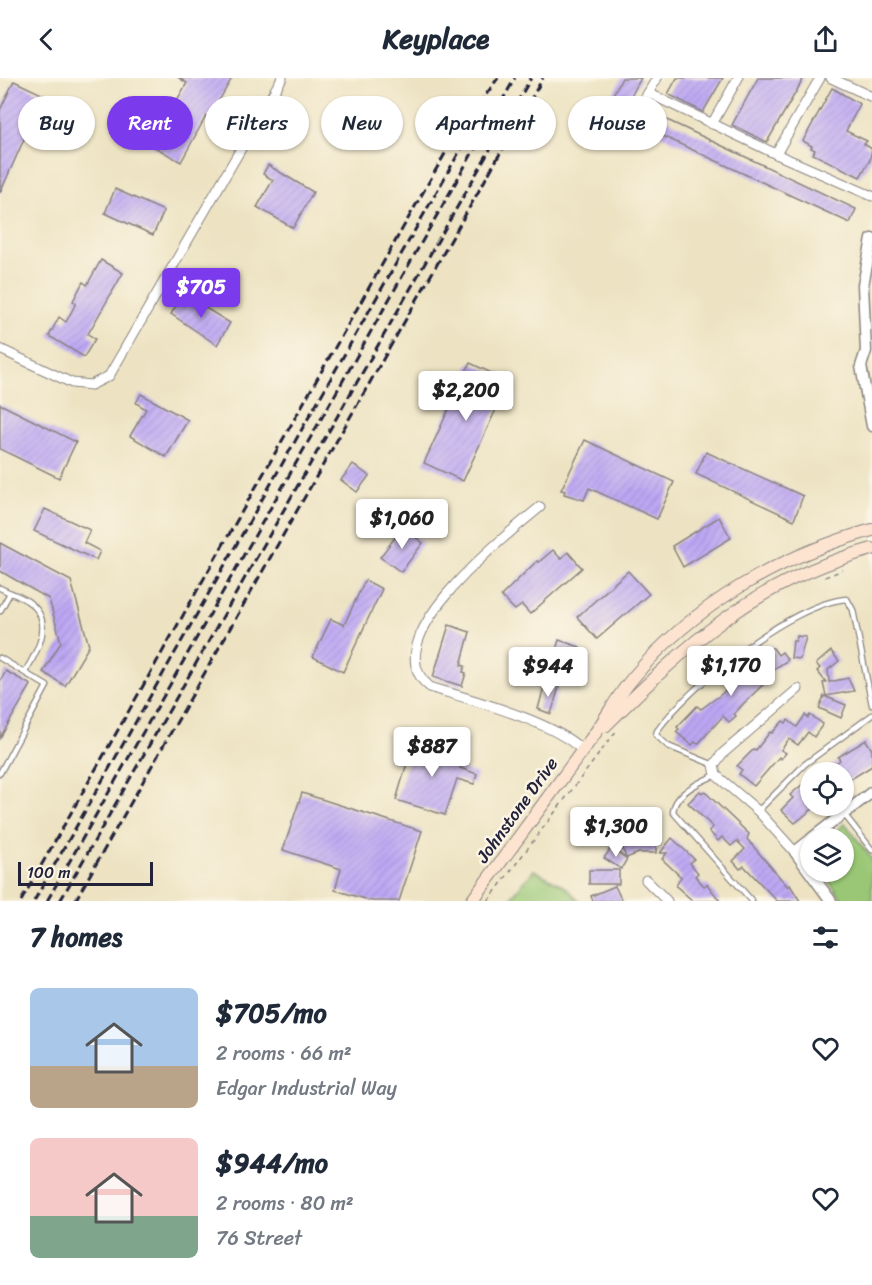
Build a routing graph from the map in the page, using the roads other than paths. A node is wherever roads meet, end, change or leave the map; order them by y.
1 (282, 78) edge
2 (657, 78) edge
3 (738, 78) edge
4 (820, 78) edge
5 (831, 78) edge
6 (648, 93) junction
7 (646, 96) edge
8 (872, 97) edge
9 (712, 124) junction
10 (776, 154) junction
11 (872, 196) edge
12 (872, 239) edge
13 (0, 350) edge
14 (869, 355) edge
15 (867, 373) edge
16 (868, 389) edge
17 (872, 426) edge
18 (540, 507) dead end
19 (872, 530) edge
20 (872, 549) edge
21 (0, 588) edge
22 (10, 593) junction
23 (0, 611) edge
24 (0, 658) edge
25 (25, 672) junction
26 (798, 689) dead end
27 (872, 705) edge
28 (872, 715) edge
29 (591, 740) junction
30 (583, 751) junction
31 (714, 768) junction
32 (0, 773) edge
33 (872, 792) edge
34 (854, 804) edge
35 (758, 812) junction
36 (838, 816) edge
37 (846, 816) edge
38 (824, 828) edge
39 (800, 848) edge
40 (872, 850) edge
41 (795, 852) junction
42 (646, 880) dead end
43 (472, 901) edge
44 (667, 901) edge
45 (752, 901) edge
46 (831, 901) edge

1 - 13 street
2 - 6 street
3 - 9 street
4 - 10 street
5 - 8 street
6 - 7 street
6 - 9 street
9 - 10 street
10 - 11 street
12 - 14 street
14 - 15 street
15 - 16 street
16 - 17 street
18 - 30 street
19 - 29 main road, Johnstone Drive
20 - 29 main road, Johnstone Drive
21 - 22 lane
22 - 23 lane
22 - 25 lane
24 - 25 lane
25 - 32 lane
26 - 31 street
27 - 31 lane
28 - 35 lane
29 - 30 main road, Johnstone Drive
30 - 43 main road, Johnstone Drive
31 - 35 street
31 - 45 lane
33 - 34 street
35 - 41 street
36 - 38 street
37 - 40 lane
39 - 41 street
41 - 46 street
42 - 44 street

